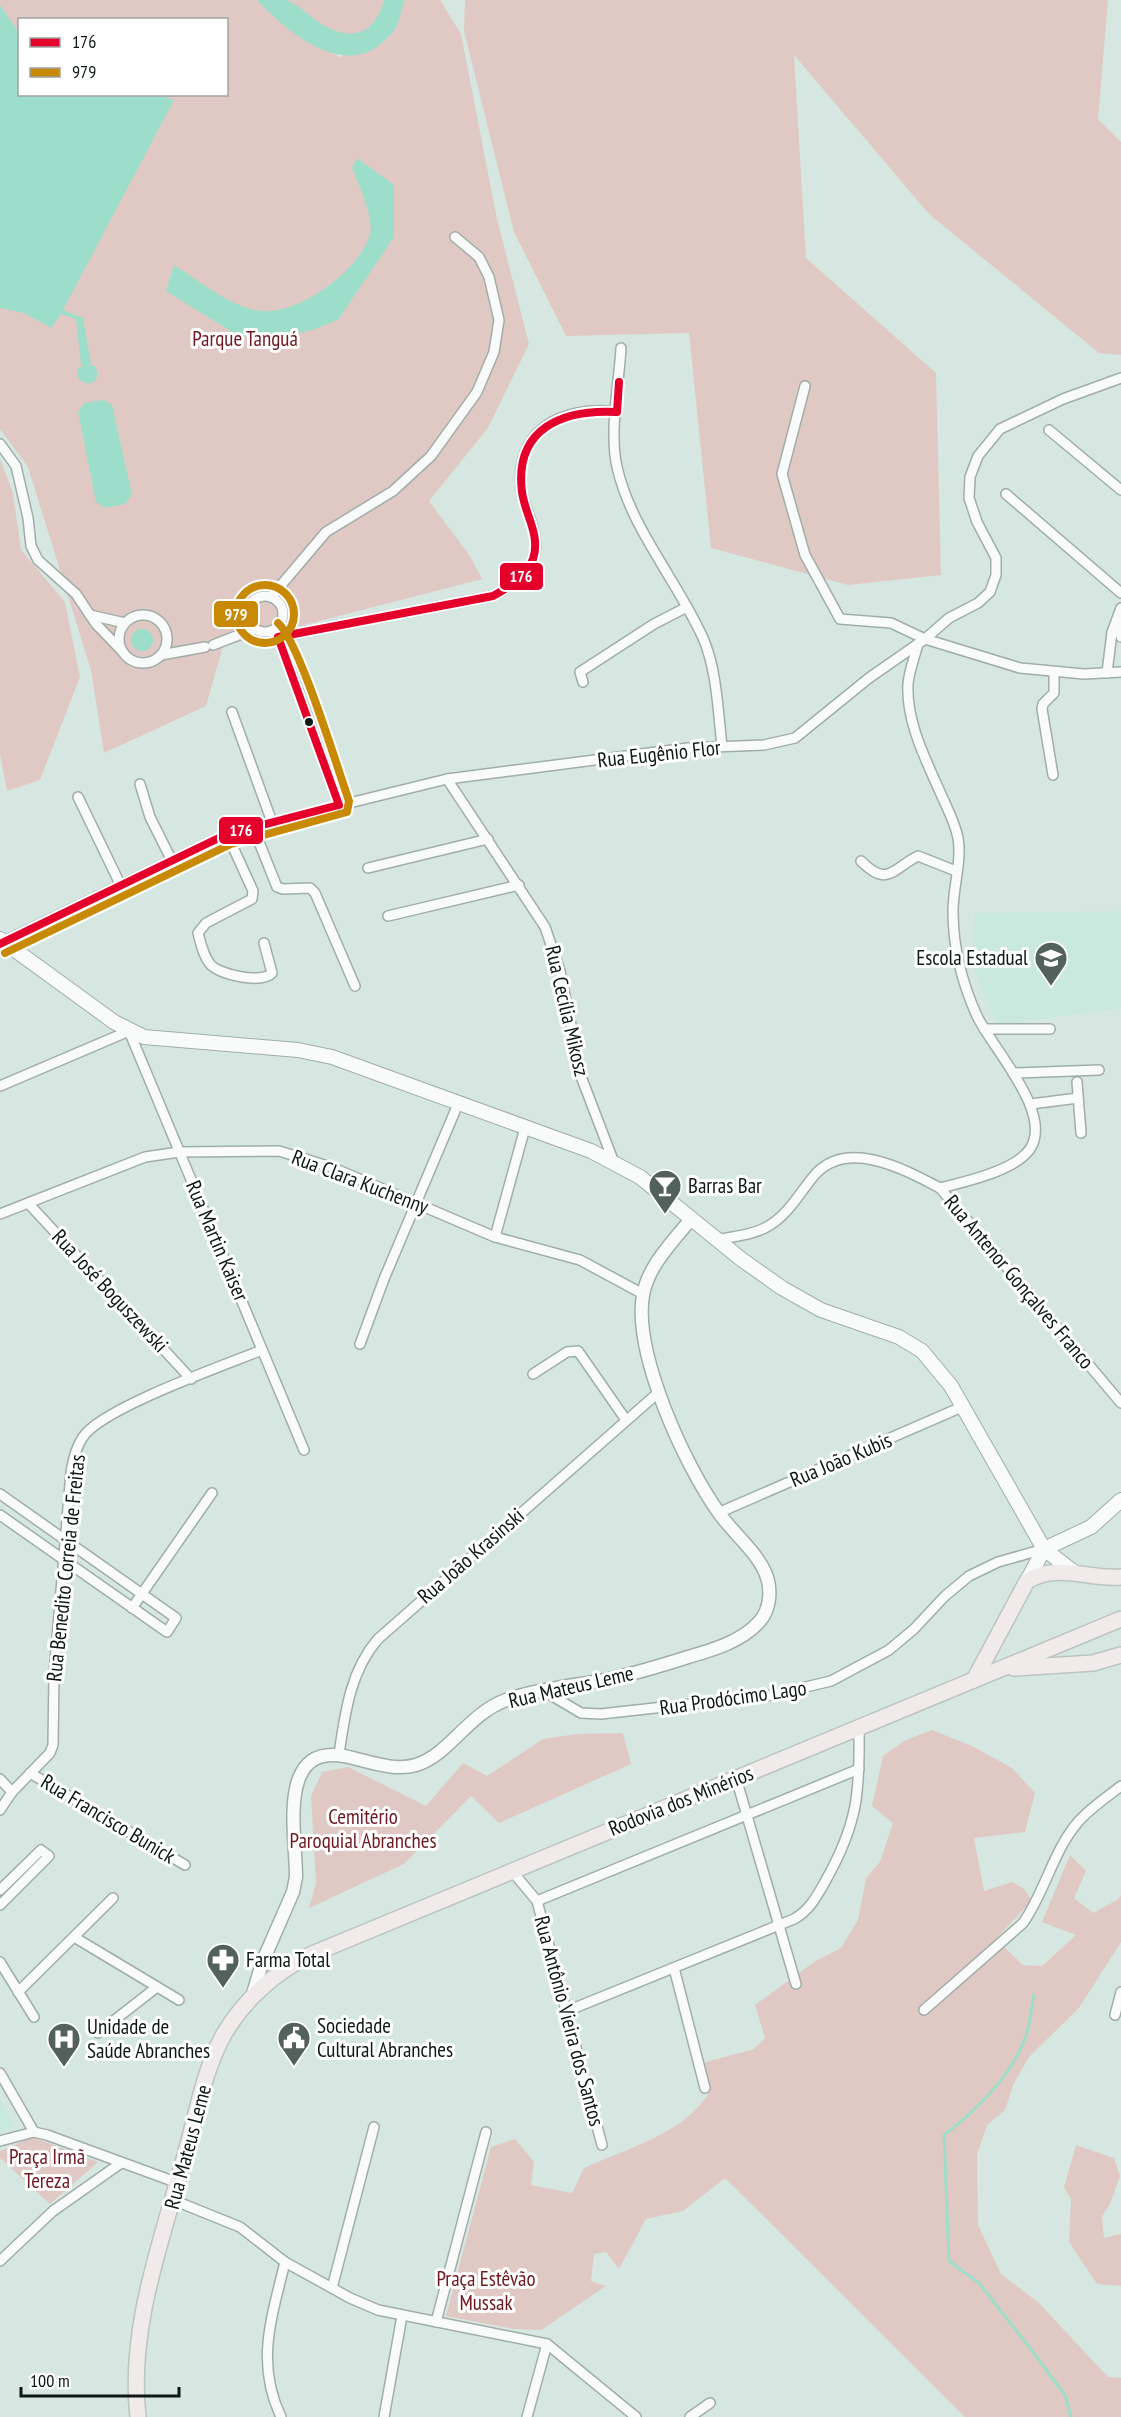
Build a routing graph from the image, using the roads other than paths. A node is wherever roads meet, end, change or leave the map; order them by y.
1 (455, 237) dead end
2 (621, 348) dead end
3 (1121, 378) edge
4 (805, 386) dead end
5 (616, 412) junction
6 (1049, 430) dead end
7 (0, 444) edge
8 (1121, 490) edge
9 (1006, 494) dead end
10 (1121, 593) edge
11 (271, 597) junction
12 (687, 607) junction
13 (1121, 608) edge
14 (90, 615) junction
15 (1118, 618) junction
16 (125, 623) junction
17 (254, 629) junction
18 (275, 634) junction
19 (1121, 637) edge
20 (922, 641) junction
21 (1121, 641) edge
22 (1111, 642) junction
23 (123, 652) junction
24 (161, 656) junction
25 (1054, 672) junction
26 (1107, 672) junction
27 (1121, 672) edge
28 (583, 682) dead end
29 (232, 711) dead end
30 (722, 746) junction
31 (1053, 775) dead end
32 (447, 779) junction
33 (140, 784) dead end
34 (78, 797) dead end
35 (339, 805) junction
36 (272, 822) junction
37 (253, 827) junction
38 (227, 834) junction
39 (488, 840) junction
40 (172, 861) junction
41 (861, 861) dead end
42 (368, 868) dead end
43 (956, 871) junction
44 (519, 885) junction
45 (121, 886) junction
46 (388, 916) dead end
47 (2, 941) edge
48 (264, 943) dead end
49 (355, 986) dead end
50 (984, 1029) junction
51 (1050, 1029) dead end
52 (129, 1031) junction
53 (1099, 1070) dead end
54 (1012, 1073) junction
55 (1077, 1082) dead end
56 (0, 1086) edge
57 (1078, 1098) junction
58 (458, 1104) junction
59 (1031, 1104) junction
60 (525, 1128) junction
61 (1081, 1133) dead end
62 (179, 1152) junction
63 (613, 1160) junction
64 (940, 1188) junction
65 (28, 1203) junction
66 (416, 1203) junction
67 (0, 1214) edge
68 (691, 1219) junction
69 (495, 1237) junction
70 (717, 1240) junction
71 (643, 1294) junction
72 (360, 1344) dead end
73 (262, 1350) junction
74 (533, 1374) dead end
75 (191, 1379) junction
76 (659, 1392) junction
77 (1121, 1403) edge
78 (964, 1406) junction
79 (626, 1420) junction
80 (304, 1450) dead end
81 (212, 1493) dead end
82 (0, 1494) edge
83 (1121, 1500) edge
84 (718, 1513) junction
85 (0, 1515) edge
86 (66, 1540) junction
87 (1044, 1549) junction
88 (64, 1560) junction
89 (1074, 1572) junction
90 (1121, 1577) edge
91 (1027, 1581) junction
92 (142, 1594) junction
93 (132, 1608) junction
94 (1121, 1619) edge
95 (1121, 1655) edge
96 (1002, 1668) junction
97 (974, 1680) junction
98 (544, 1691) junction
99 (859, 1728) junction
100 (339, 1754) junction
101 (859, 1769) junction
102 (30, 1773) junction
103 (736, 1778) junction
104 (0, 1779) edge
105 (1121, 1786) edge
106 (12, 1792) junction
107 (0, 1810) edge
108 (747, 1815) junction
109 (185, 1865) dead end
110 (511, 1870) junction
111 (0, 1890) edge
112 (113, 1898) dead end
113 (537, 1900) junction
114 (0, 1905) edge
115 (779, 1925) junction
116 (74, 1936) junction
117 (0, 1963) edge
118 (674, 1968) junction
119 (796, 1984) dead end
120 (158, 1987) junction
121 (18, 1992) junction
122 (1121, 1992) edge
123 (251, 1998) junction
124 (179, 2000) dead end
125 (924, 2010) dead end
126 (567, 2011) junction
127 (1115, 2016) dead end
128 (34, 2017) dead end
129 (98, 2033) dead end
130 (0, 2073) edge
131 (705, 2088) dead end
132 (374, 2127) dead end
133 (34, 2132) junction
134 (486, 2132) dead end
135 (0, 2141) edge
136 (602, 2145) dead end
137 (121, 2163) junction
138 (178, 2183) junction
139 (173, 2200) junction
140 (0, 2261) edge
141 (285, 2262) junction
142 (332, 2288) junction
143 (402, 2316) junction
144 (436, 2322) junction
145 (547, 2344) junction
146 (710, 2403) dead end
147 (138, 2417) edge
148 (281, 2417) edge
149 (384, 2417) edge
150 (527, 2417) edge
151 (636, 2417) edge
152 (690, 2417) edge

1 - 11 street
2 - 5 street
3 - 20 street, Rua Eugênio Flor
4 - 20 street
5 - 12 street
5 - 18 street
6 - 8 street
7 - 14 street
9 - 10 street
11 - 17 street
11 - 18 street
12 - 28 street
12 - 30 street
13 - 15 street
14 - 16 street
14 - 23 street
15 - 19 street
15 - 22 street
16 - 23 street
16 - 24 street
17 - 18 street
17 - 24 street
18 - 35 street
20 - 25 street
20 - 30 street, Rua Eugênio Flor
20 - 43 street
21 - 22 street
22 - 26 street
23 - 24 street
25 - 26 street
25 - 31 street
26 - 27 street
29 - 36 street
30 - 32 street, Rua Eugênio Flor
32 - 35 street, Rua Eugênio Flor
32 - 39 street, Rua Cecília Mikosz
33 - 40 street
34 - 45 street
35 - 36 street, Rua Eugênio Flor
36 - 37 street, Rua Eugênio Flor
37 - 38 street, Rua Eugênio Flor
37 - 49 street
38 - 40 street, Rua Eugênio Flor
38 - 48 street
39 - 42 street
39 - 44 street, Rua Cecília Mikosz
40 - 45 street, Rua Eugênio Flor
41 - 43 street
43 - 50 street
44 - 46 street
44 - 63 street, Rua Cecília Mikosz
45 - 47 street, Rua Eugênio Flor
47 - 52 main road
50 - 51 street
50 - 54 street
52 - 56 street
52 - 58 main road
52 - 62 street, Rua Martin Kaiser
53 - 54 street
54 - 59 street
55 - 57 street
57 - 59 street
57 - 61 street
58 - 60 main road
58 - 66 street
59 - 64 street
60 - 63 main road
60 - 69 street
62 - 65 street, Rua Clara Kuchenny
62 - 66 street, Rua Clara Kuchenny
62 - 73 street, Rua Martin Kaiser
63 - 68 main road
64 - 70 street
64 - 77 street, Rua Antenor Gonçalves Franco
65 - 67 street, Rua Clara Kuchenny
65 - 75 street, Rua José Boguszewski
66 - 69 street, Rua Clara Kuchenny
66 - 72 street
68 - 70 main road
68 - 71 street, Rua Mateus Leme
69 - 71 street, Rua Clara Kuchenny
70 - 78 main road
71 - 76 street, Rua Mateus Leme
73 - 75 street, Rua Benedito Correia de Freitas
73 - 80 street, Rua Martin Kaiser
74 - 79 street
75 - 86 street, Rua Benedito Correia de Freitas
76 - 79 street, Rua João Krasinski
76 - 84 street, Rua Mateus Leme
78 - 84 street, Rua João Kubis
78 - 87 main road
79 - 100 street, Rua João Krasinski
81 - 92 street
82 - 86 street
83 - 87 main road, Rua Prodócimo Lago
84 - 98 street, Rua Mateus Leme
85 - 88 street
86 - 88 street, Rua Benedito Correia de Freitas
86 - 92 street
87 - 89 main road
87 - 91 main road
87 - 98 street, Rua Prodócimo Lago
88 - 93 street
88 - 102 street, Rua Benedito Correia de Freitas
89 - 90 main road
89 - 91 main road
91 - 97 main road
92 - 93 street
92 - 93 street
94 - 96 main road, Rodovia dos Minérios
95 - 96 main road
96 - 97 main road, Rodovia dos Minérios
97 - 99 main road, Rodovia dos Minérios
98 - 100 street, Rua Mateus Leme
99 - 101 street
99 - 103 main road, Rodovia dos Minérios
100 - 123 street, Rua Mateus Leme
101 - 108 street, Rodovia dos Minérios
101 - 115 street
102 - 106 street, Rua Benedito Correia de Freitas
102 - 109 street, Rua Francisco Bunick
103 - 108 street
103 - 110 main road, Rodovia dos Minérios
104 - 106 street
105 - 125 street
106 - 107 street, Rua Benedito Correia de Freitas
108 - 113 street, Rodovia dos Minérios
108 - 115 street
110 - 113 street, Rua Antônio Vieira dos Santos
110 - 123 main road, Rodovia dos Minérios
111 - 114 street
112 - 116 street
113 - 126 street, Rua Antônio Vieira dos Santos
115 - 118 street
115 - 119 street
116 - 120 street
116 - 121 street
117 - 121 street
118 - 126 street
118 - 131 street
120 - 124 street
120 - 129 street
121 - 128 street
122 - 127 street
123 - 138 main road, Rua Mateus Leme
126 - 136 street, Rua Antônio Vieira dos Santos
130 - 133 street
132 - 142 street
133 - 135 street
133 - 137 street
134 - 144 street
137 - 138 street
137 - 140 street
138 - 139 main road, Rua Mateus Leme
139 - 141 street
139 - 147 main road, Rua Mateus Leme
141 - 142 street
141 - 148 street
142 - 143 street
143 - 144 street
143 - 149 street
144 - 145 street
145 - 150 street
145 - 151 street
146 - 152 street

